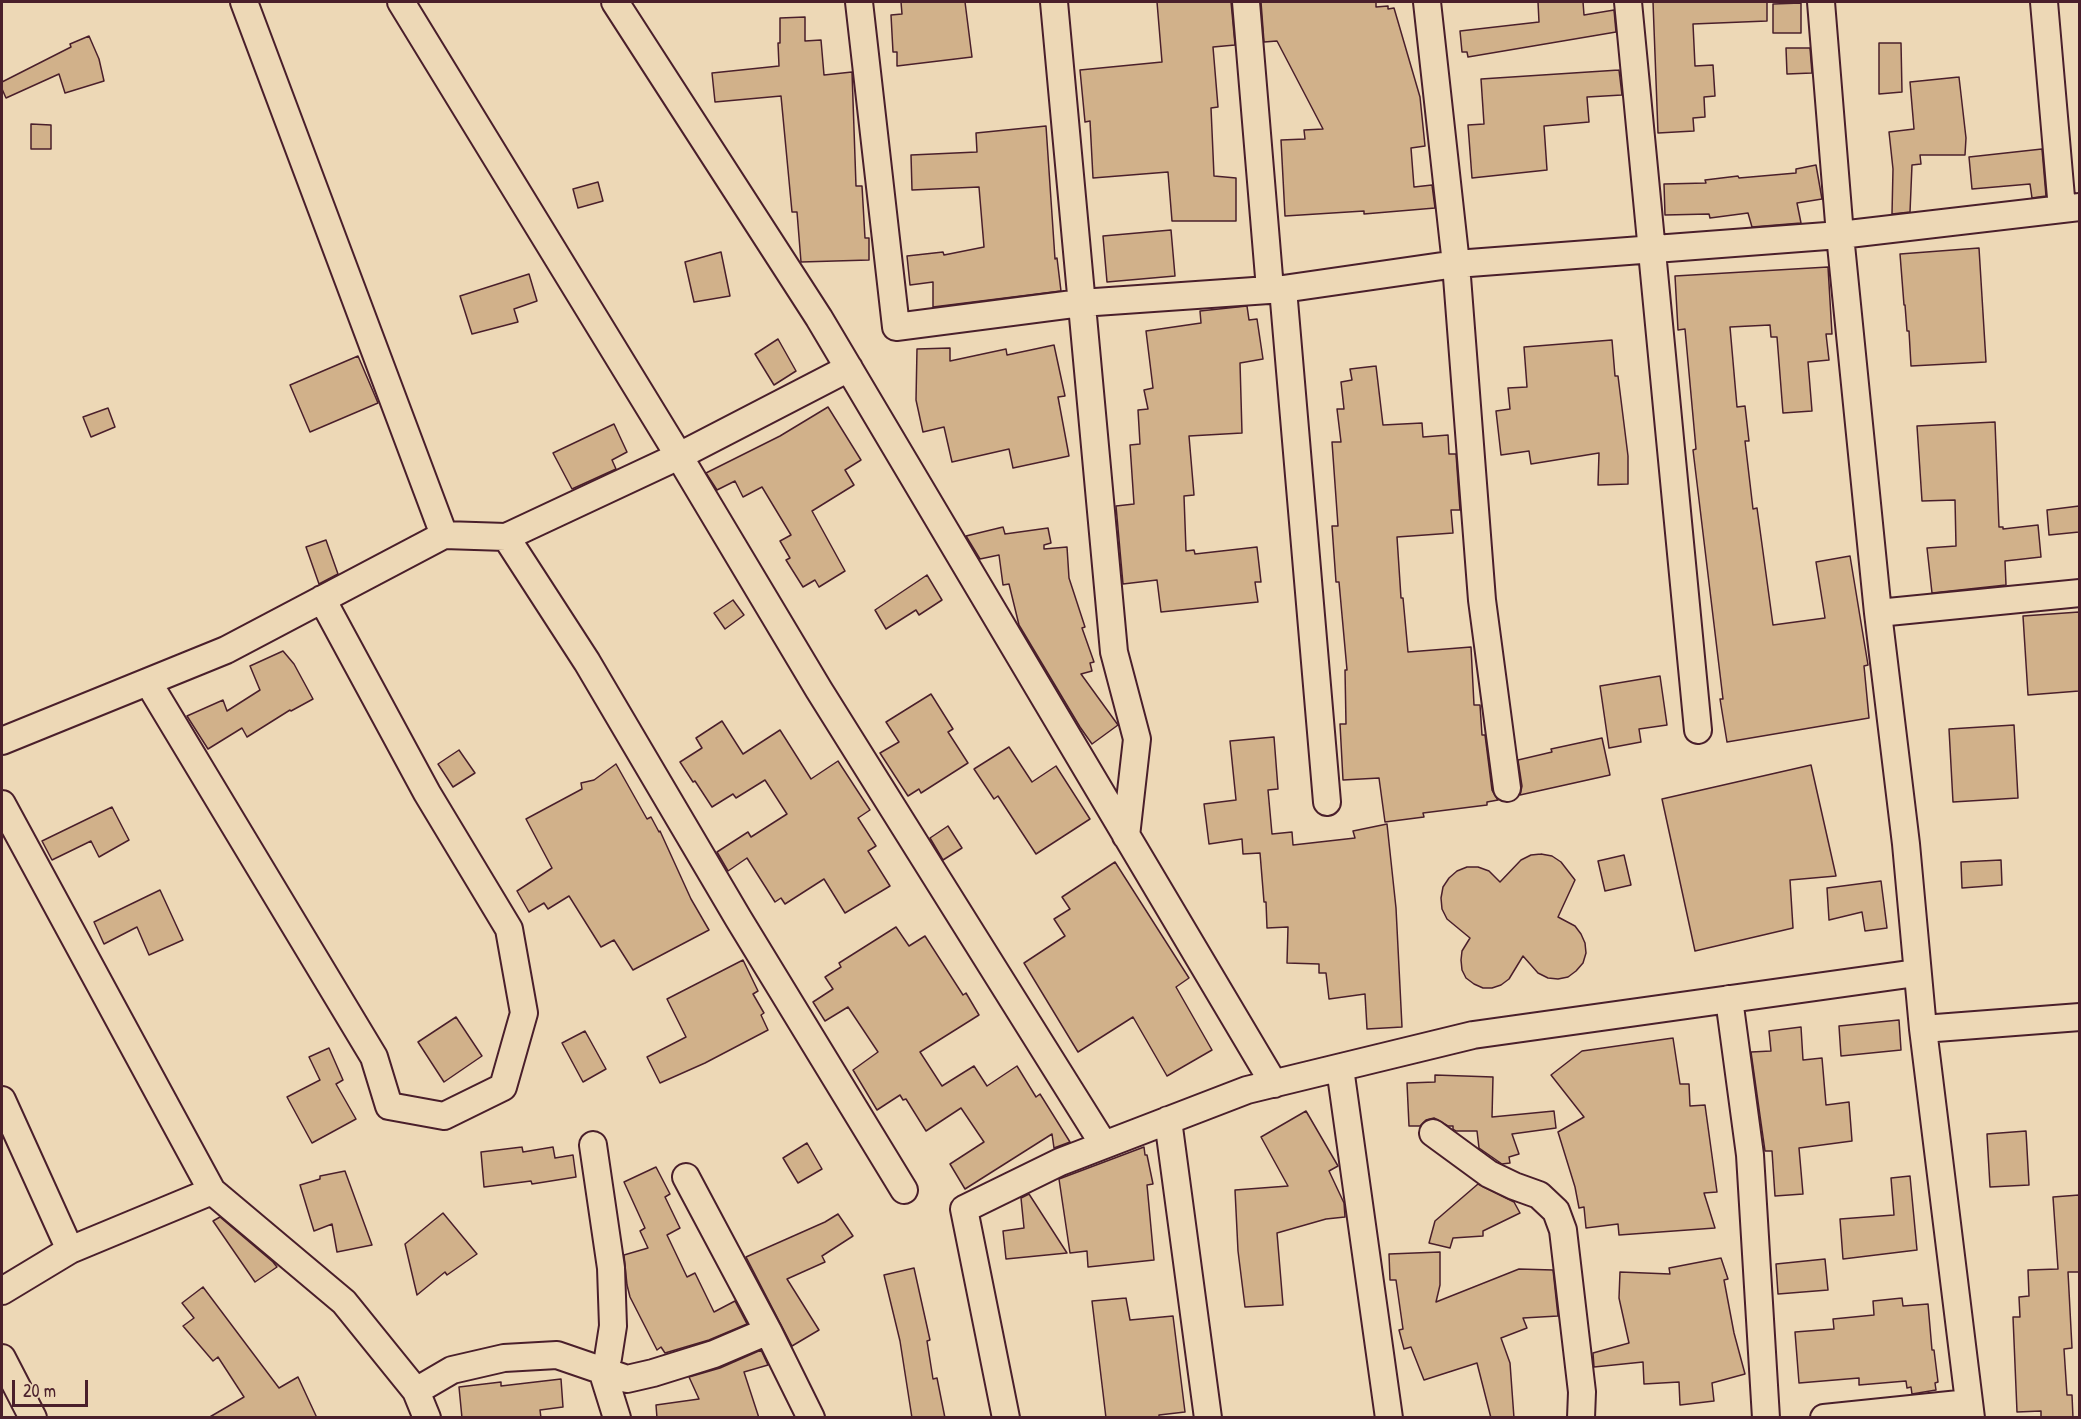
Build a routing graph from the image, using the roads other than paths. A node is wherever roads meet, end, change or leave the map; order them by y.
1 (244, 2) edge
2 (401, 2) edge
3 (615, 2) edge
4 (859, 2) edge
5 (1054, 2) edge
6 (1246, 2) edge
7 (1427, 2) edge
8 (1628, 2) edge
9 (1821, 2) edge
10 (2044, 2) edge
11 (2071, 208) edge
12 (1840, 235) junction
13 (1653, 249) junction
14 (1456, 264) junction
15 (1277, 289) junction
16 (1081, 303) junction
17 (849, 368) junction
18 (678, 456) junction
19 (444, 535) junction
20 (506, 537) junction
21 (2079, 593) edge
22 (322, 599) junction
23 (1878, 613) junction
24 (148, 682) junction
25 (1698, 730) dead end
26 (2, 741) edge
27 (1507, 788) dead end
28 (1327, 802) dead end
29 (2, 804) edge
30 (1126, 836) junction
31 (1916, 973) junction
32 (1729, 999) junction
33 (2079, 1017) edge
34 (1923, 1029) junction
35 (1340, 1068) junction
36 (1274, 1083) junction
37 (2, 1100) edge
38 (1168, 1120) junction
39 (1432, 1133) dead end
40 (593, 1145) dead end
41 (1104, 1145) junction
42 (686, 1178) dead end
43 (904, 1190) dead end
44 (212, 1191) junction
45 (70, 1250) junction
46 (2, 1291) edge
47 (768, 1331) junction
48 (2, 1358) edge
49 (602, 1370) junction
50 (416, 1391) junction
51 (1970, 1410) edge
52 (33, 1418) edge
53 (427, 1418) edge
54 (617, 1418) edge
55 (811, 1418) edge
56 (1006, 1418) edge
57 (1208, 1418) edge
58 (1389, 1418) edge
59 (1581, 1418) edge
60 (1766, 1418) edge
61 (1824, 1418) edge

1 - 19 street
2 - 18 street
3 - 17 street
4 - 16 street
5 - 16 street
6 - 15 street
7 - 14 street
8 - 13 street
9 - 12 street
10 - 11 street
11 - 12 street
12 - 13 street
12 - 23 street
13 - 14 street
13 - 25 street
14 - 15 street
14 - 27 street
15 - 16 street
15 - 28 street
16 - 30 street
17 - 18 street
17 - 30 street
18 - 20 street
18 - 41 street
19 - 20 street
19 - 22 street
20 - 43 street
21 - 23 street
22 - 24 street
22 - 24 street
23 - 31 street
24 - 26 street
29 - 44 street
30 - 36 street
31 - 32 street
31 - 34 street
32 - 35 street
32 - 60 street
33 - 34 street
34 - 51 street
35 - 36 street
35 - 58 street
36 - 38 street
37 - 45 street
38 - 41 street
38 - 57 street
39 - 59 street
40 - 49 street
41 - 56 street
42 - 47 street
44 - 45 street
44 - 50 street
45 - 46 street
47 - 49 street
47 - 55 street
48 - 52 street
49 - 50 street
49 - 54 street
50 - 53 street
51 - 61 street

